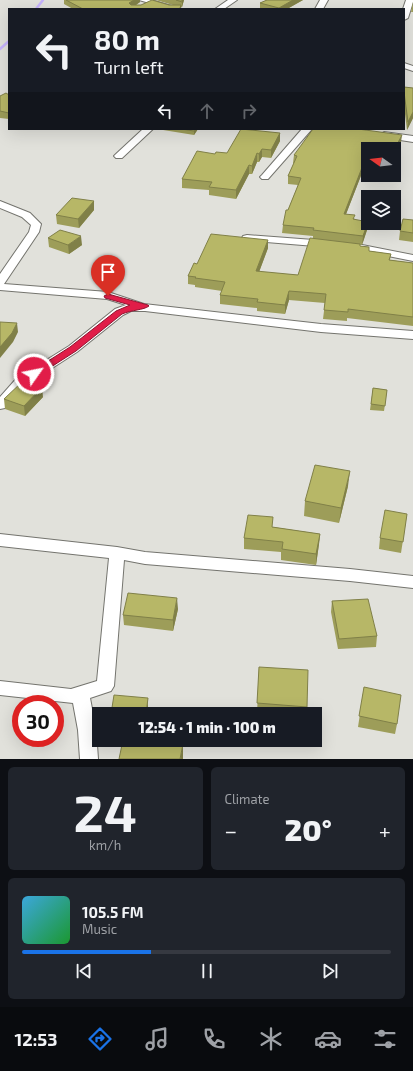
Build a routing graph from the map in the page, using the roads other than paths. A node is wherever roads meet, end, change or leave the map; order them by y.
1 (233, 0) edge
2 (410, 0) edge
3 (142, 3) edge
4 (174, 8) edge
5 (221, 8) edge
6 (405, 15) edge
7 (147, 130) edge
8 (307, 130) edge
9 (375, 134) edge
10 (413, 139) edge
11 (119, 156) dead end
12 (265, 177) dead end
13 (0, 204) edge
14 (247, 238) edge
15 (413, 258) edge
16 (0, 282) edge
17 (0, 287) edge
18 (145, 306) junction
19 (413, 335) edge
20 (0, 405) edge
21 (0, 540) edge
22 (117, 553) junction
23 (413, 582) edge
24 (0, 688) edge
25 (80, 694) junction
26 (89, 759) edge

1 - 5 street
2 - 6 street
3 - 4 street
7 - 11 street
8 - 12 street
9 - 10 street
13 - 16 street
14 - 15 street
17 - 18 street
18 - 19 street
18 - 20 street
21 - 22 street
22 - 23 street
22 - 25 street
24 - 25 street
25 - 26 street

